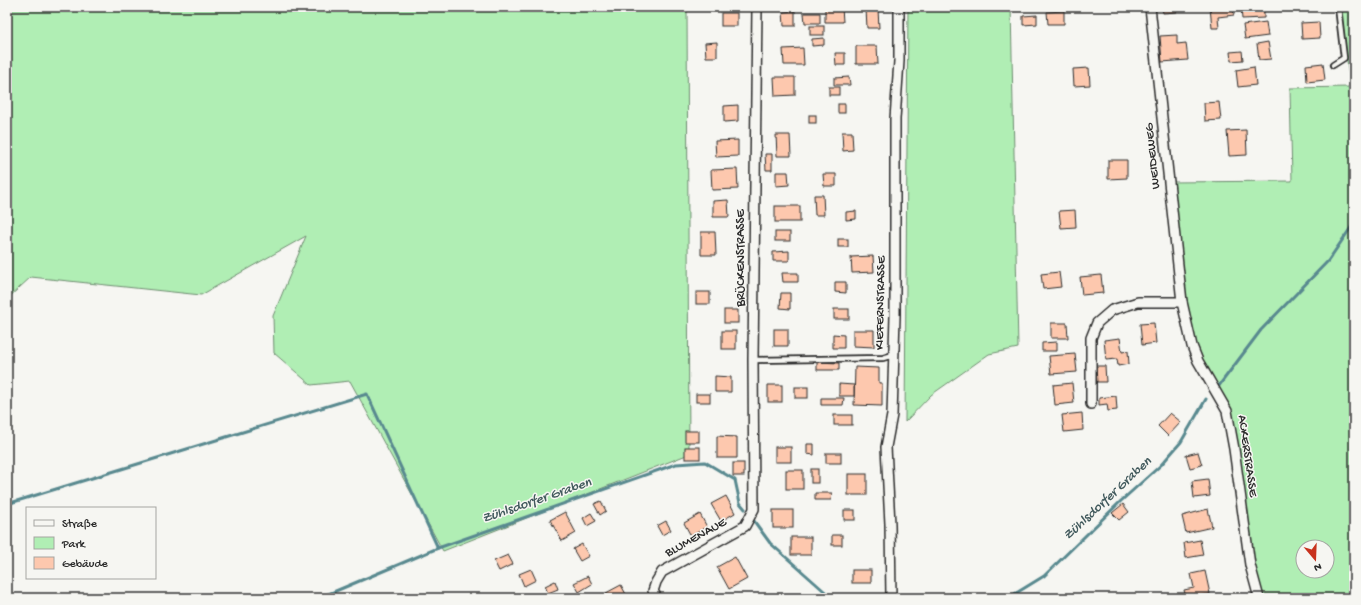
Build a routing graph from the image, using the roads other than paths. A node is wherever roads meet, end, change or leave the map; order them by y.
1 (757, 7) edge
2 (898, 7) edge
3 (1150, 7) edge
4 (1338, 7) edge
5 (1333, 65) dead end
6 (1182, 302) junction
7 (893, 355) junction
8 (753, 360) junction
9 (1091, 404) dead end
10 (754, 509) joint
11 (655, 594) edge
12 (891, 598) edge
13 (1259, 598) edge

1 - 8 street, BRÜCKENSTRASSE
2 - 7 street, KIEFERNSTRASSE
3 - 6 street, WEIDEWEG
4 - 5 lane
6 - 9 street
6 - 13 street, ACKERSTRASSE
7 - 8 lane
7 - 12 street, KIEFERNSTRASSE
8 - 10 street, BRÜCKENSTRASSE
10 - 11 street, BLUMENAUE

